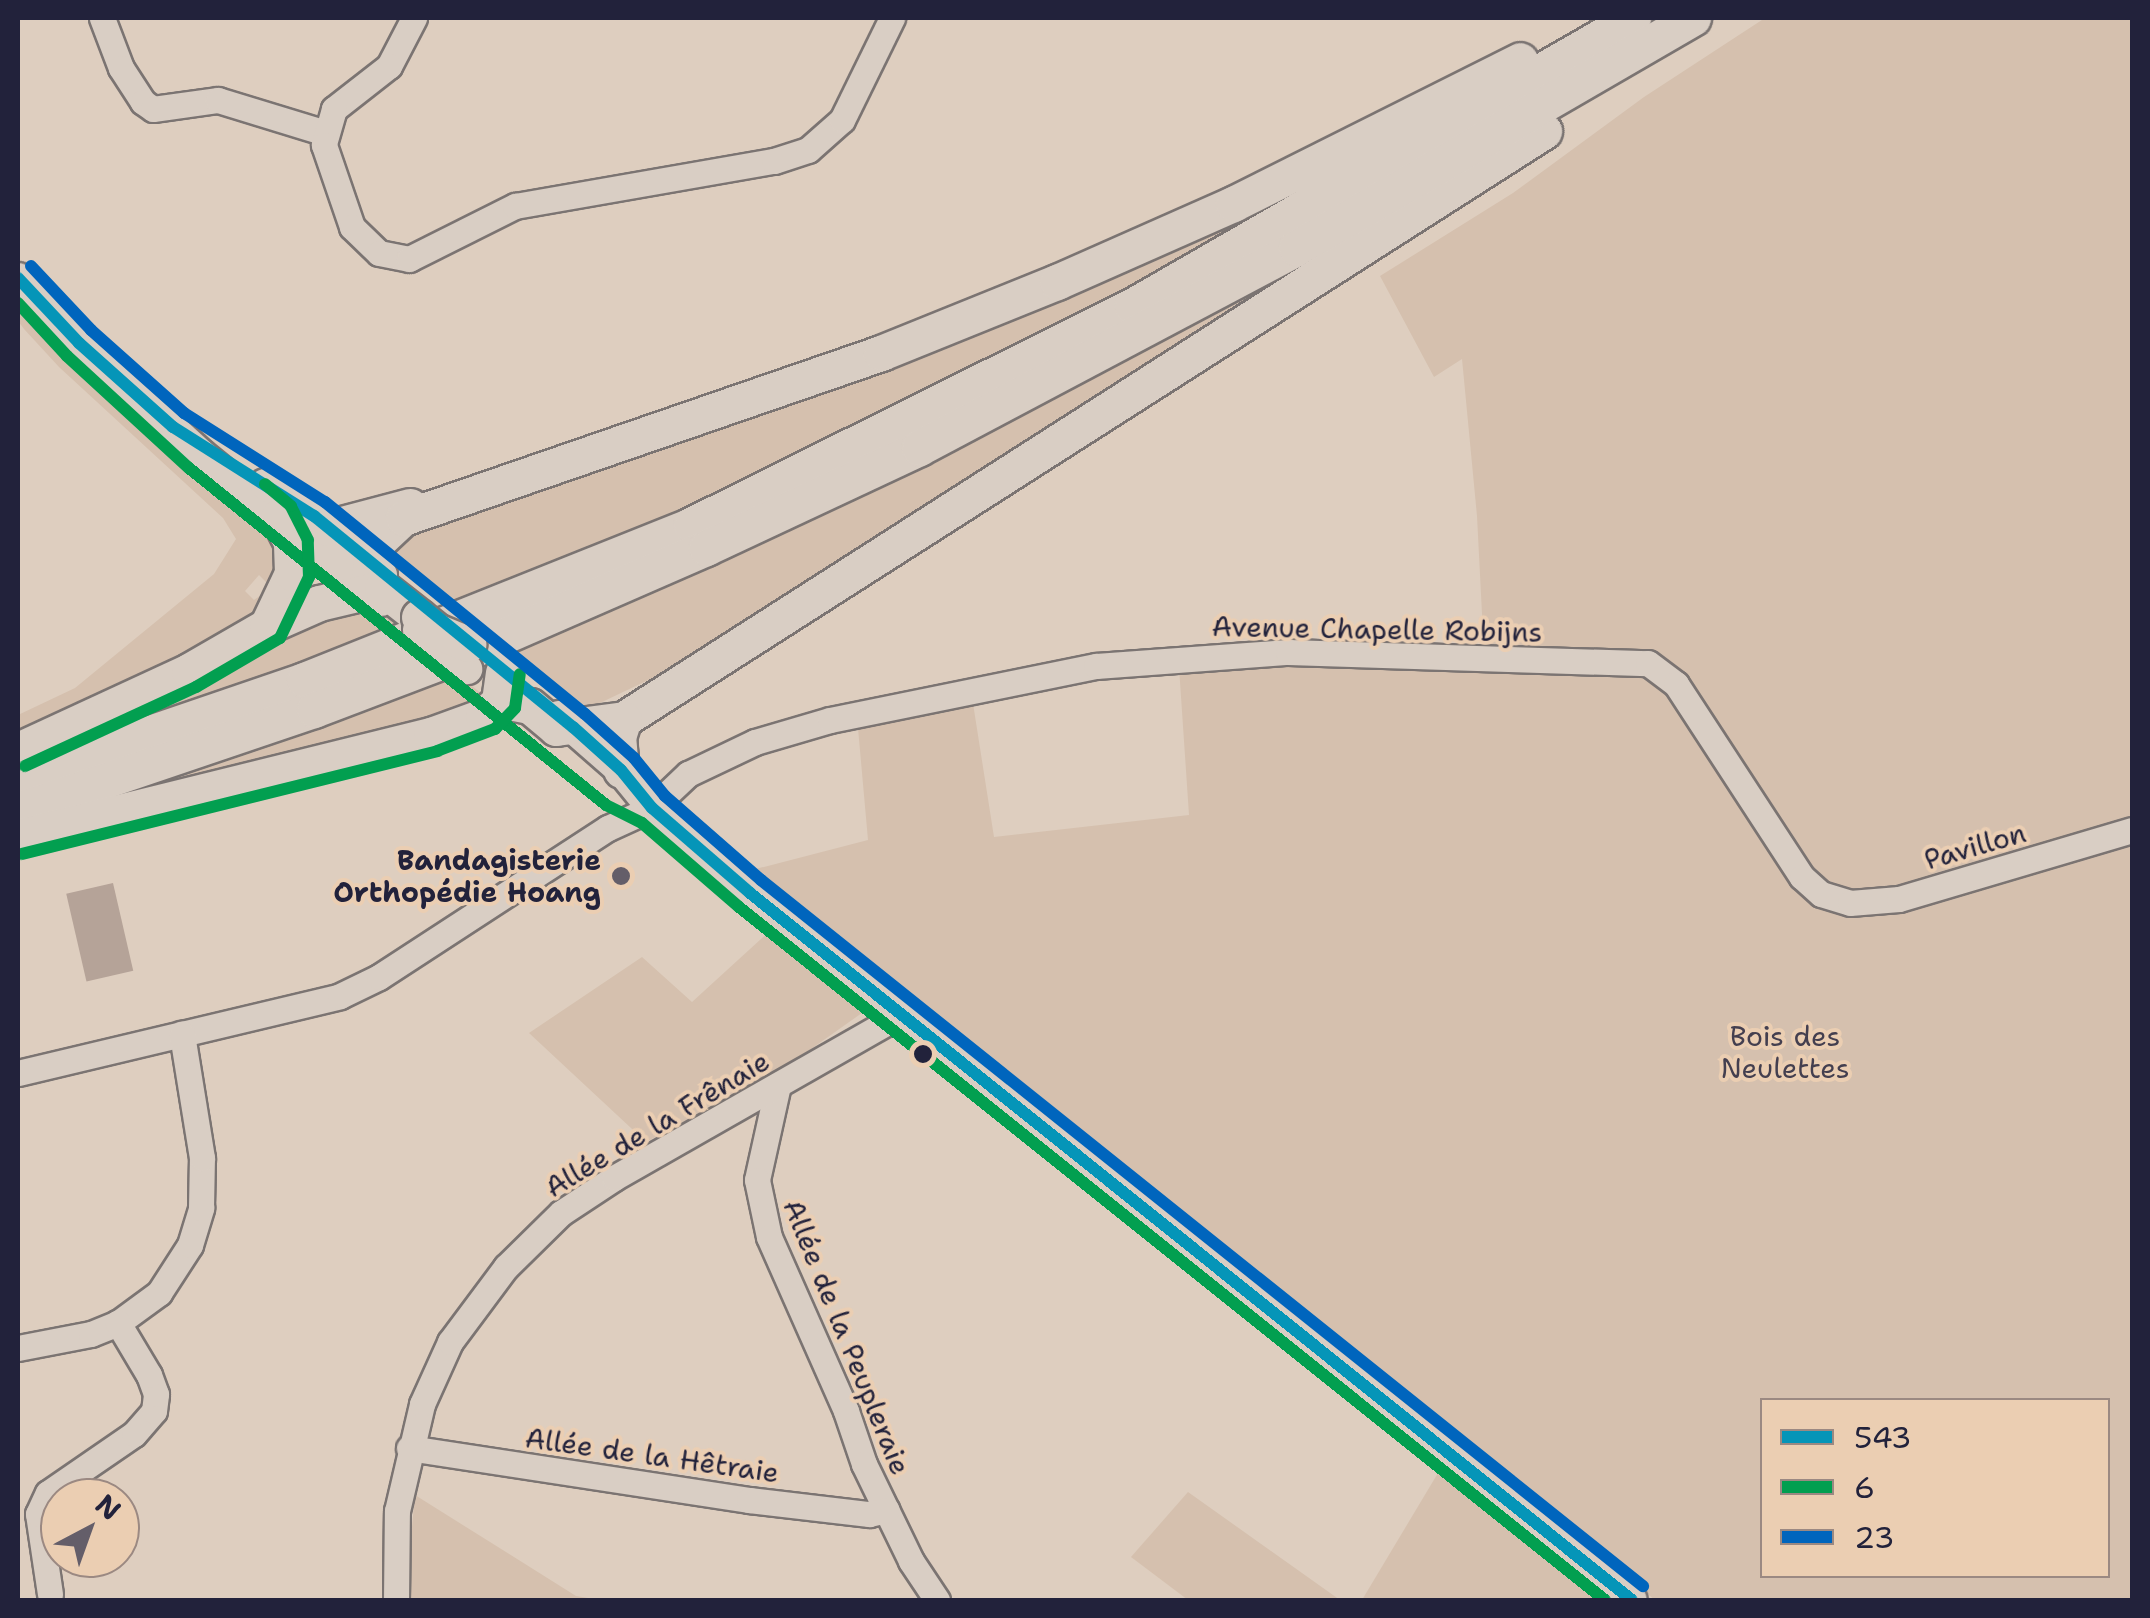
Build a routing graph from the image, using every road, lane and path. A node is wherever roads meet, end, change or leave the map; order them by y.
1 (102, 18) edge
2 (414, 18) edge
3 (892, 18) edge
4 (1595, 18) edge
5 (1633, 18) edge
6 (1687, 21) edge
7 (326, 133) junction
8 (18, 278) edge
9 (174, 426) junction
10 (460, 496) junction
11 (278, 517) junction
12 (327, 528) junction
13 (369, 578) junction
14 (267, 626) junction
15 (494, 680) junction
16 (624, 720) junction
17 (573, 727) junction
18 (18, 750) edge
19 (622, 770) junction
20 (18, 778) edge
21 (652, 808) junction
22 (18, 810) edge
23 (2132, 830) edge
24 (18, 837) edge
25 (1832, 898) joint
26 (902, 1014) junction
27 (182, 1034) junction
28 (18, 1072) edge
29 (778, 1086) junction
30 (118, 1323) junction
31 (18, 1348) edge
32 (409, 1448) junction
33 (887, 1510) junction
34 (50, 1594) dead end
35 (396, 1600) edge
36 (936, 1600) edge
37 (1632, 1600) edge

1 - 7 street
2 - 7 street
3 - 7 street
4 - 10 highway
5 - 20 highway
6 - 16 highway
6 - 22 highway
8 - 9 main road
9 - 11 main road
9 - 12 main road
10 - 12 highway
10 - 13 highway
11 - 13 main road
11 - 14 highway
12 - 13 main road
13 - 14 highway
13 - 15 highway, bridge
14 - 18 highway
15 - 17 highway
15 - 21 main road
15 - 24 highway
16 - 17 highway
16 - 19 highway
17 - 19 main road
19 - 21 main road
21 - 25 street, Avenue Chapelle Robijns
21 - 26 main road
21 - 27 street, Avenue Chapelle Robijns
23 - 25 street, Pavillon
26 - 29 street, Allée de la Frênaie
26 - 37 main road
27 - 28 street, Avenue Chapelle Robijns
27 - 30 street
29 - 32 street, Allée de la Frênaie
29 - 33 street, Allée de la Peupleraie
30 - 31 street
30 - 34 street
32 - 33 street, Allée de la Hêtraie
32 - 35 street, Allée de la Frênaie
33 - 36 street, Allée de la Peupleraie

